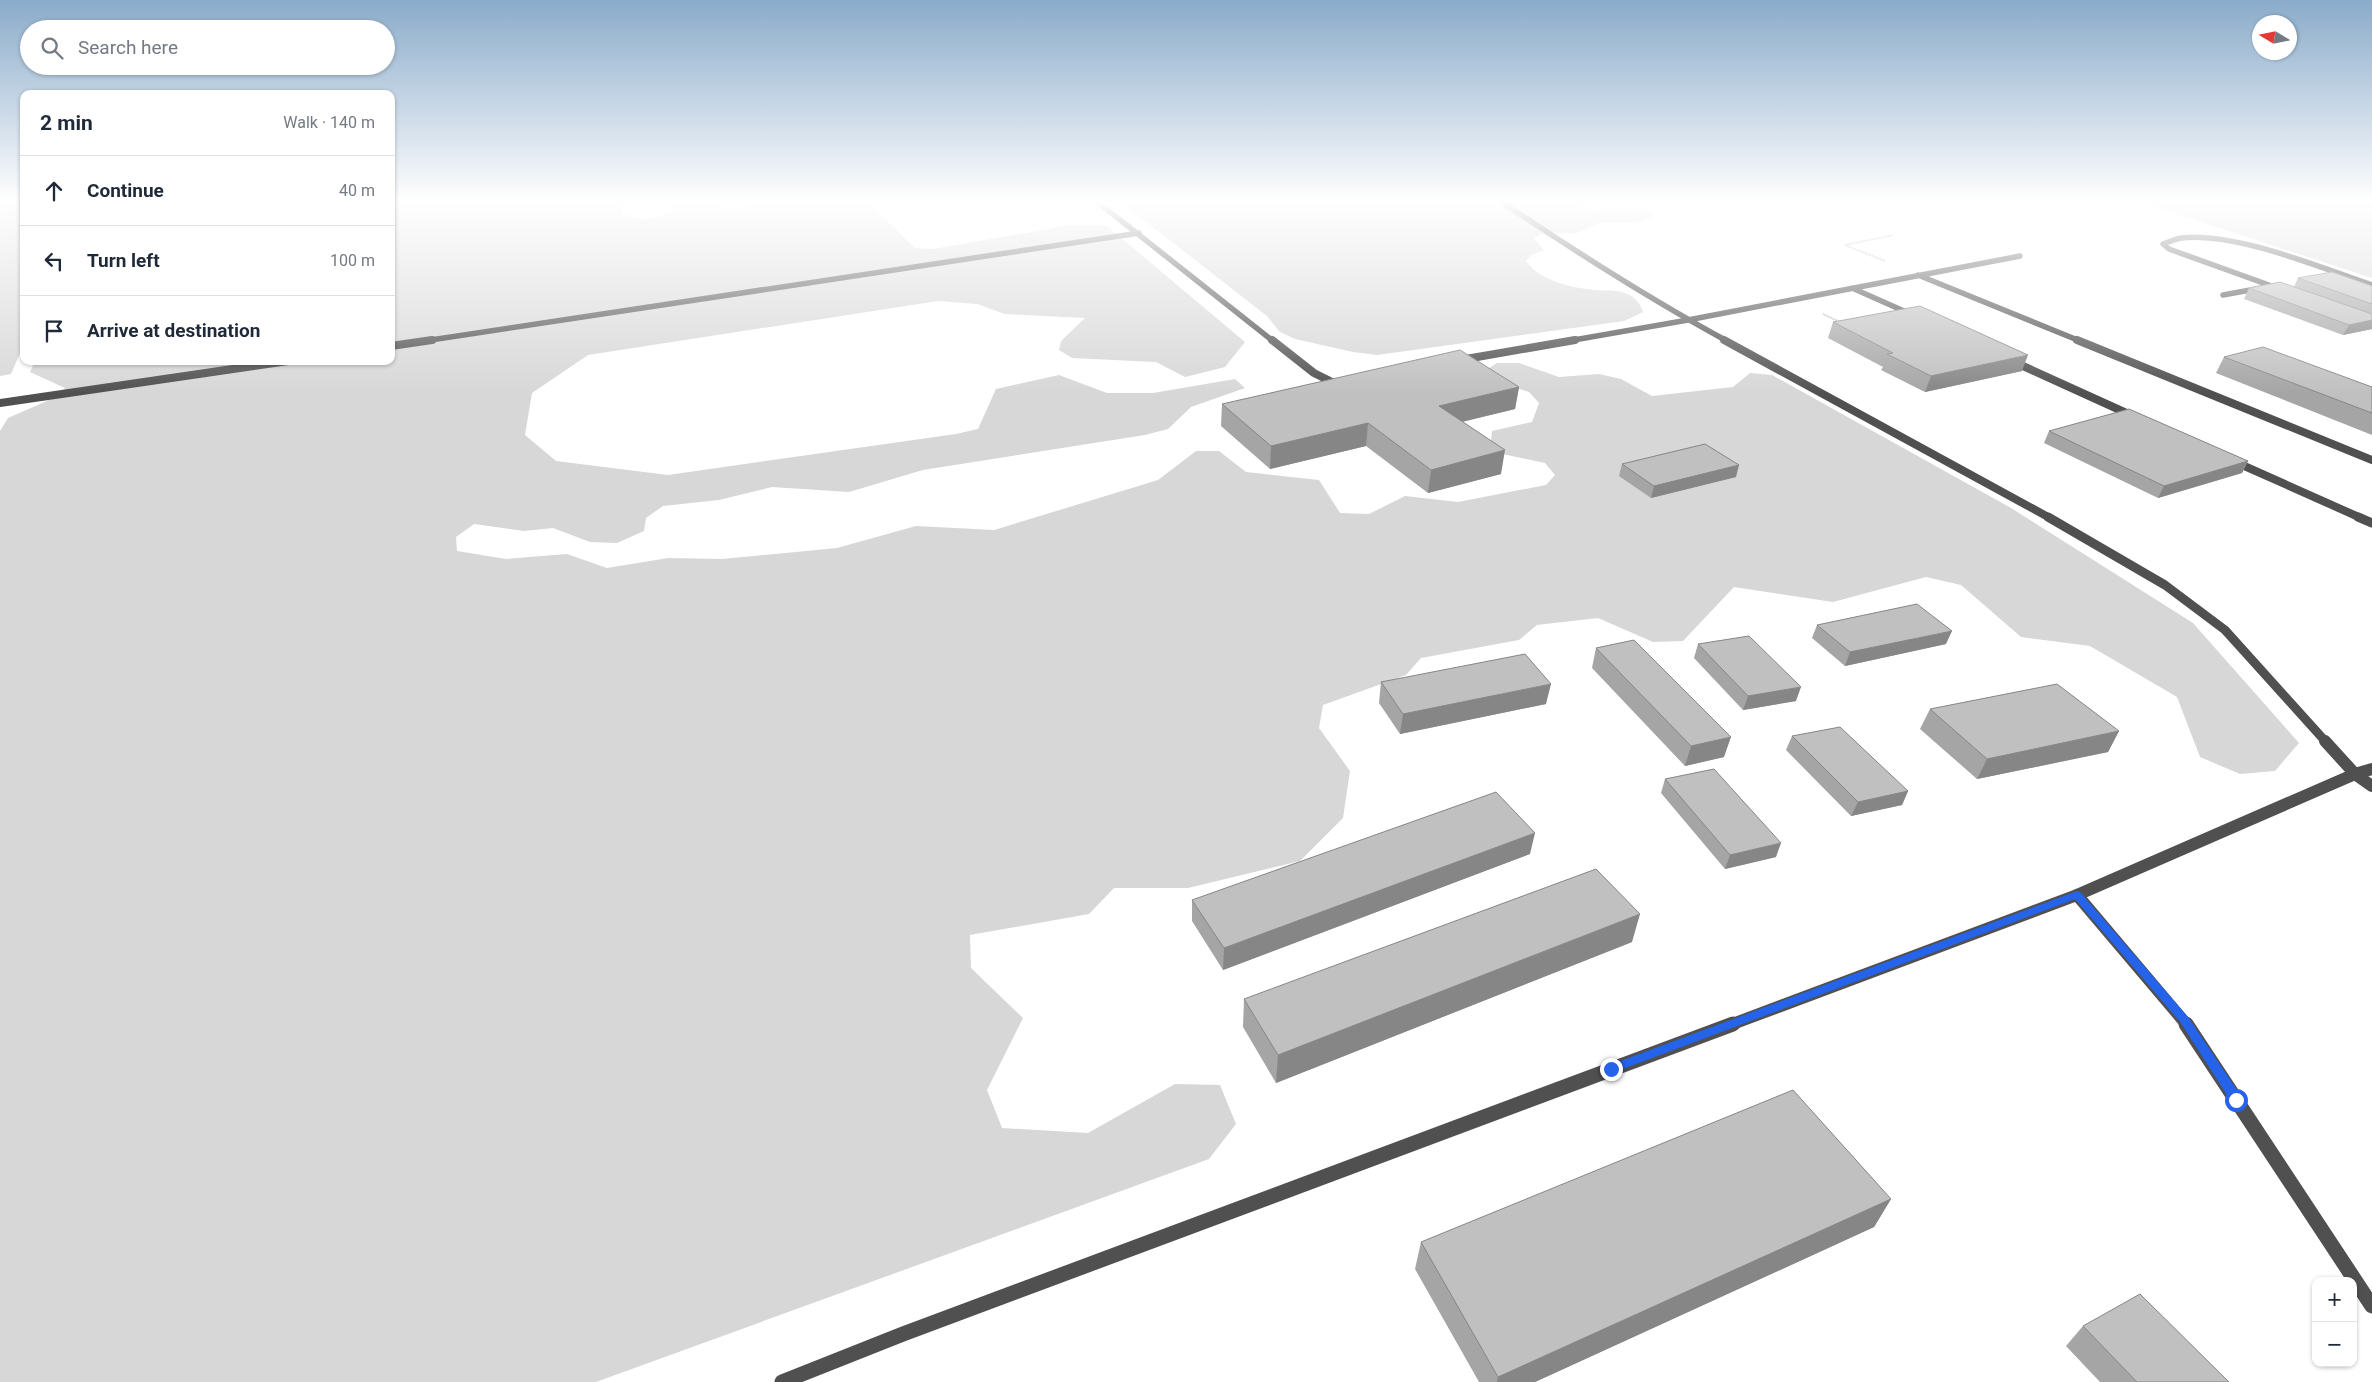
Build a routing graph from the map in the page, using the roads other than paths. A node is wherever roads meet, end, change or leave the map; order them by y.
1 (931, 264) edge
2 (1178, 264) edge
3 (1596, 264) edge
4 (1974, 264) edge
5 (2212, 264) edge
6 (2308, 264) edge
7 (1918, 275) junction
8 (2372, 285) edge
9 (2272, 286) junction
10 (1852, 288) junction
11 (2290, 292) edge
12 (2223, 294) dead end
13 (1688, 320) junction
14 (1924, 321) edge
15 (395, 345) edge
16 (2006, 358) edge
17 (1454, 361) edge
18 (261, 365) edge
19 (1344, 382) edge
20 (0, 403) edge
21 (2142, 419) edge
22 (2223, 456) edge
23 (2372, 460) edge
24 (2372, 523) edge
25 (2372, 769) edge
26 (2355, 774) junction
27 (2372, 786) edge
28 (2077, 895) junction
29 (2372, 1306) edge
30 (782, 1382) edge

1 - 15 street
2 - 19 street
3 - 13 street
4 - 7 street
5 - 9 street
6 - 8 street
7 - 10 street
7 - 23 street
9 - 11 street
9 - 12 street
10 - 13 street
10 - 14 street
13 - 17 street
13 - 26 street
16 - 21 street
18 - 20 street
22 - 24 street
25 - 26 street
26 - 27 street
26 - 28 street
28 - 29 street
28 - 30 street

